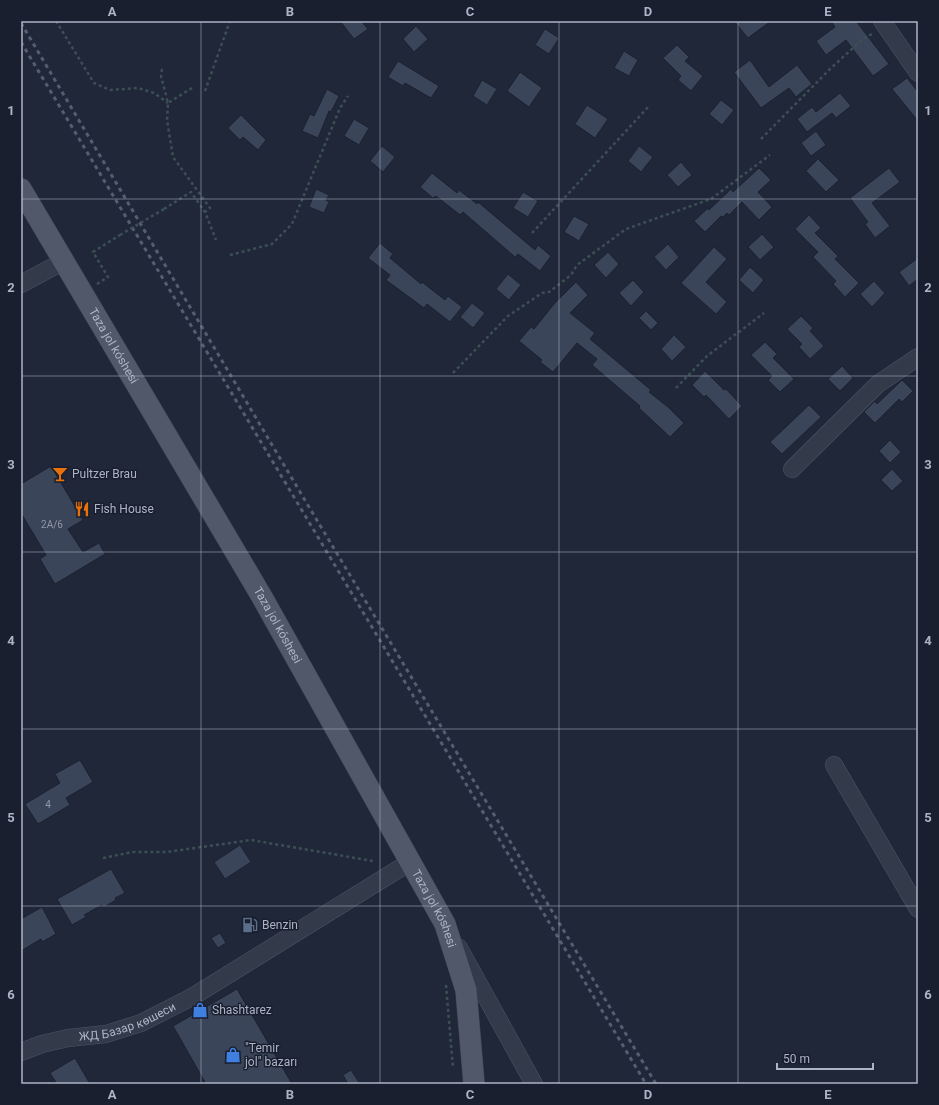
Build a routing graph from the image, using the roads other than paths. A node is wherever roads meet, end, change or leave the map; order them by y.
1 (884, 24) edge
2 (918, 73) edge
3 (21, 189) edge
4 (64, 261) junction
5 (21, 284) edge
6 (918, 357) edge
7 (792, 468) dead end
8 (834, 765) dead end
9 (410, 862) junction
10 (918, 909) edge
11 (446, 924) junction
12 (21, 1052) edge
13 (474, 1084) edge
14 (534, 1084) edge

1 - 2 street
3 - 4 main road, Taza jol kóshesi
4 - 5 street
4 - 9 main road, Taza jol kóshesi
6 - 7 street
8 - 10 street
9 - 11 main road, Taza jol kóshesi
9 - 12 street, ЖД Базар көшеси
11 - 13 main road, Taza jol kóshesi
11 - 14 street

